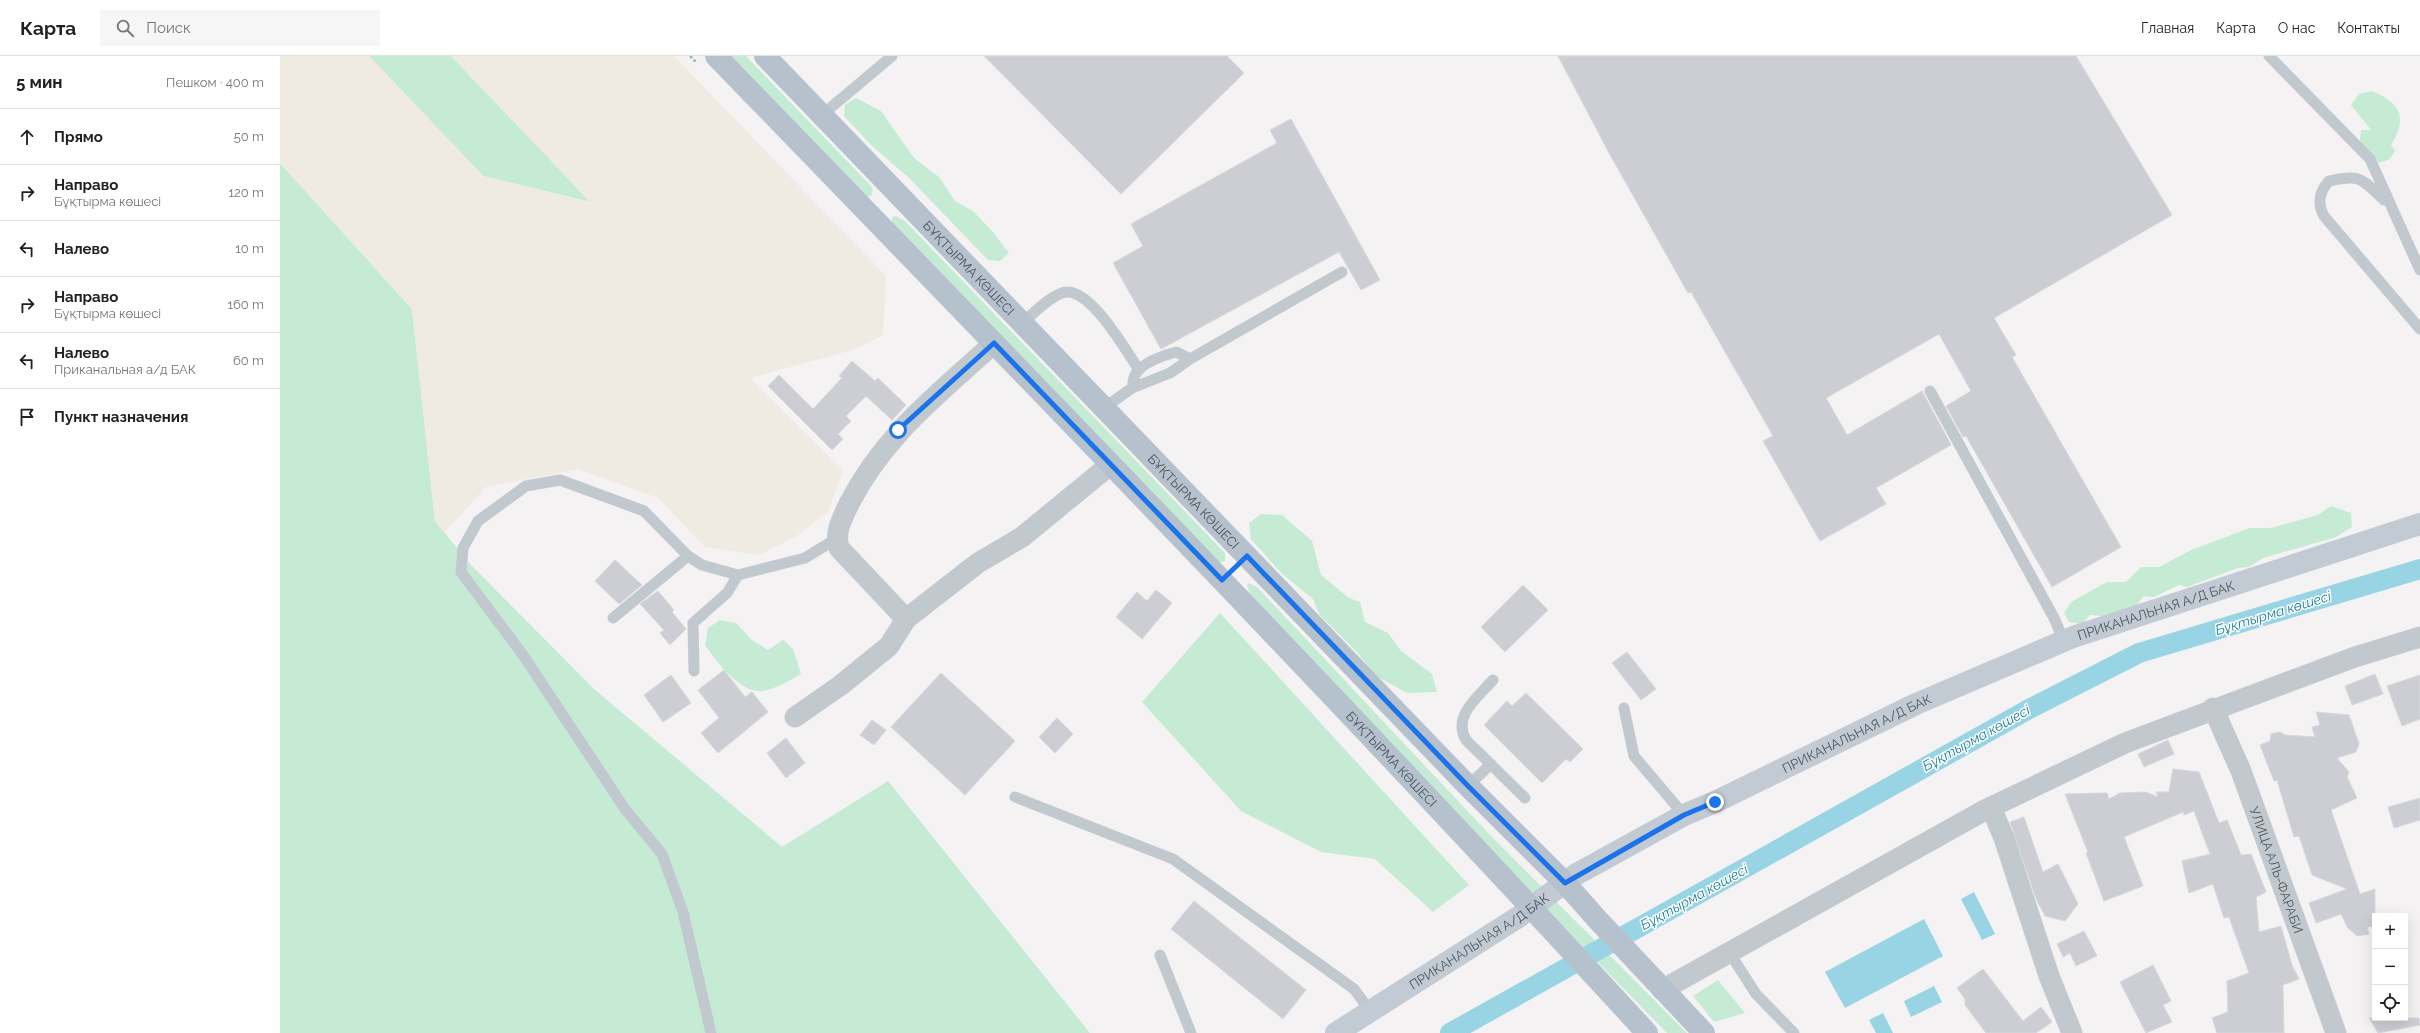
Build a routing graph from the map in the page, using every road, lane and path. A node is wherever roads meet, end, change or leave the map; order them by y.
1 (716, 56) edge
2 (765, 56) edge
3 (892, 56) edge
4 (2269, 56) edge
5 (822, 115) junction
6 (898, 194) junction
7 (2388, 200) junction
8 (872, 217) junction
9 (2420, 270) edge
10 (1342, 272) dead end
11 (1022, 323) junction
12 (2420, 329) edge
13 (994, 343) junction
14 (1190, 358) junction
15 (1139, 370) junction
16 (1132, 388) junction
17 (1930, 391) dead end
18 (1104, 408) junction
19 (1110, 465) junction
20 (2420, 524) edge
21 (836, 539) junction
22 (688, 556) junction
23 (1247, 556) junction
24 (738, 575) junction
25 (1222, 580) junction
26 (613, 618) dead end
27 (906, 619) junction
28 (2420, 637) edge
29 (2064, 641) junction
30 (694, 671) dead end
31 (1492, 680) dead end
32 (1624, 708) dead end
33 (2213, 708) junction
34 (795, 717) dead end
35 (1491, 764) junction
36 (1468, 786) junction
37 (1016, 797) dead end
38 (1525, 798) dead end
39 (1991, 807) junction
40 (1684, 815) junction
41 (1565, 883) junction
42 (1532, 908) junction
43 (1729, 952) junction
44 (1160, 955) dead end
45 (1656, 983) junction
46 (1370, 1012) junction
47 (711, 1033) edge
48 (1191, 1033) edge
49 (1336, 1033) edge
50 (1647, 1033) edge
51 (1704, 1033) edge
52 (1794, 1033) edge
53 (2072, 1033) edge
54 (2336, 1033) edge

1 - 8 main road, БҰҚТЫРМА КӨШЕСІ
2 - 5 main road, БҰҚТЫРМА КӨШЕСІ
3 - 5 lane
4 - 7 lane
5 - 6 main road, БҰҚТЫРМА КӨШЕСІ
6 - 8 main road
6 - 11 main road, БҰҚТЫРМА КӨШЕСІ
7 - 9 lane
7 - 12 lane
8 - 13 main road, БҰҚТЫРМА КӨШЕСІ
10 - 14 lane
11 - 15 lane
11 - 18 main road, БҰҚТЫРМА КӨШЕСІ
13 - 19 main road, БҰҚТЫРМА КӨШЕСІ
13 - 21 street
14 - 15 lane
14 - 16 lane
15 - 16 lane
16 - 18 lane
17 - 29 lane
18 - 23 main road, БҰҚТЫРМА КӨШЕСІ
19 - 25 main road, БҰҚТЫРМА КӨШЕСІ
19 - 27 street
20 - 29 main road, ПРИКАНАЛЬНАЯ А/Д БАК
21 - 24 lane
21 - 27 street
22 - 24 lane
22 - 26 lane
22 - 47 lane
23 - 25 main road
23 - 36 main road, БҰҚТЫРМА КӨШЕСІ
24 - 30 lane
25 - 42 main road, БҰҚТЫРМА КӨШЕСІ
27 - 34 street
28 - 33 street
29 - 40 main road, ПРИКАНАЛЬНАЯ А/Д БАК
31 - 35 lane
32 - 40 lane
33 - 39 street
33 - 54 street, УЛИЦА АЛЬ-ФАРАБИ
35 - 36 lane
35 - 38 lane
36 - 41 main road, БҰҚТЫРМА КӨШЕСІ
37 - 46 lane
39 - 43 street
39 - 53 street
40 - 41 main road, ПРИКАНАЛЬНАЯ А/Д БАК
41 - 42 main road, ПРИКАНАЛЬНАЯ А/Д БАК
41 - 45 main road, БҰҚТЫРМА КӨШЕСІ
42 - 46 main road, ПРИКАНАЛЬНАЯ А/Д БАК
42 - 50 main road, БҰҚТЫРМА КӨШЕСІ
43 - 45 street
43 - 52 lane
44 - 48 lane
45 - 51 main road, БҰҚТЫРМА КӨШЕСІ
46 - 49 main road, ПРИКАНАЛЬНАЯ А/Д БАК

